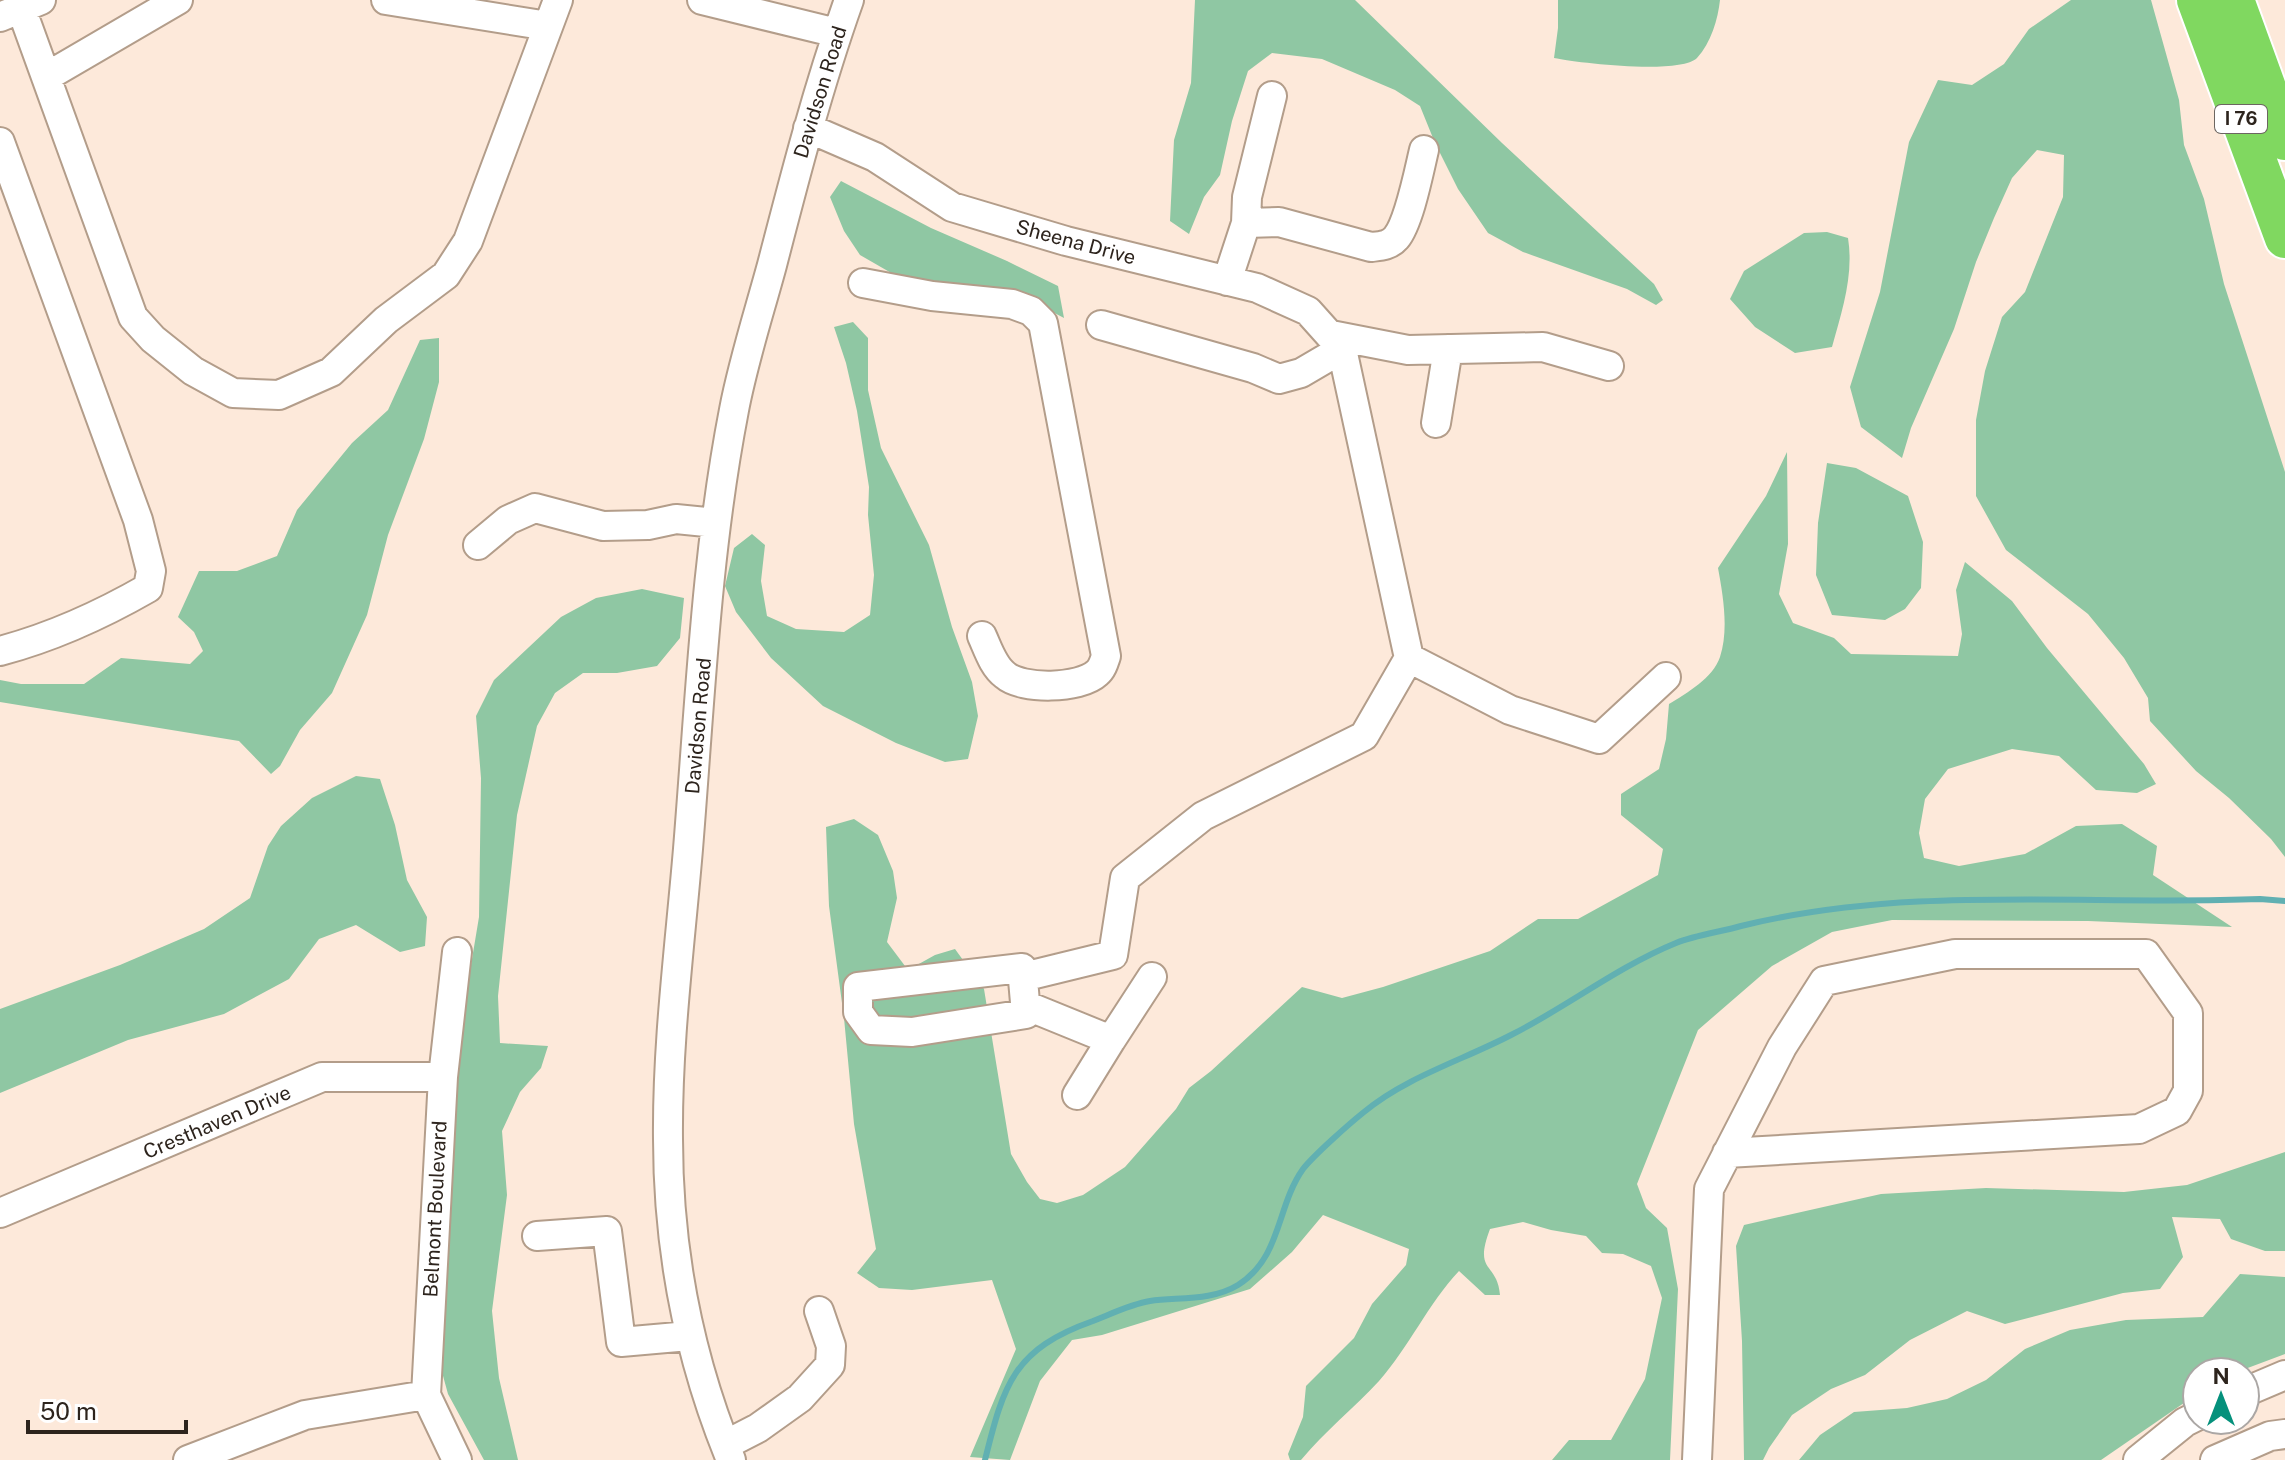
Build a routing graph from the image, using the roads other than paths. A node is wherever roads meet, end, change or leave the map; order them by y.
1 (178, 0) edge
2 (389, 0) edge
3 (702, 0) edge
4 (849, 0) edge
5 (2197, 0) edge
6 (2234, 0) edge
7 (21, 8) edge
8 (781, 9) edge
9 (553, 13) edge
10 (837, 33) junction
11 (46, 77) junction
12 (1272, 96) dead end
13 (808, 128) junction
14 (2285, 140) edge
15 (0, 142) edge
16 (1424, 150) dead end
17 (1246, 223) junction
18 (2285, 238) edge
19 (1227, 281) junction
20 (863, 283) dead end
21 (1101, 325) dead end
22 (1336, 342) junction
23 (1448, 349) junction
24 (1609, 366) dead end
25 (1436, 423) dead end
26 (716, 523) junction
27 (478, 545) dead end
28 (982, 636) dead end
29 (0, 651) edge
30 (1409, 658) junction
31 (1666, 677) dead end
32 (457, 952) dead end
33 (1152, 977) dead end
34 (1024, 991) junction
35 (1111, 1040) junction
36 (443, 1077) junction
37 (1077, 1095) dead end
38 (1727, 1153) junction
39 (0, 1213) edge
40 (537, 1236) dead end
41 (819, 1311) dead end
42 (689, 1336) junction
43 (2285, 1375) edge
44 (2261, 1385) edge
45 (426, 1395) junction
46 (2181, 1425) edge
47 (2285, 1434) edge
48 (728, 1453) edge
49 (188, 1460) edge
50 (457, 1460) edge
51 (1697, 1460) edge
52 (2138, 1460) edge
53 (2215, 1460) edge

1 - 11 street
2 - 9 street
3 - 8 street
4 - 10 street, Davidson Road
5 - 18 highway, I 76
6 - 14 highway, I 76
7 - 11 street
8 - 10 street
9 - 11 street
10 - 13 street, Davidson Road
12 - 17 street
13 - 19 street, Sheena Drive
13 - 26 street, Davidson Road
15 - 29 street
16 - 17 street
17 - 19 street
19 - 22 street, Sheena Drive
20 - 28 street
21 - 22 street
22 - 23 street
22 - 30 street
23 - 24 street
23 - 25 street
26 - 27 street
26 - 42 street, Davidson Road
30 - 31 street
30 - 34 street
32 - 36 street, Belmont Boulevard
33 - 35 street
34 - 34 street
34 - 35 street
35 - 37 street
36 - 39 street, Cresthaven Drive
36 - 45 street, Belmont Boulevard
38 - 38 street
38 - 51 street
40 - 42 street
41 - 48 street
42 - 48 street, Davidson Road
43 - 44 street
45 - 49 street
45 - 50 street, Belmont Boulevard
46 - 52 street
47 - 53 street

